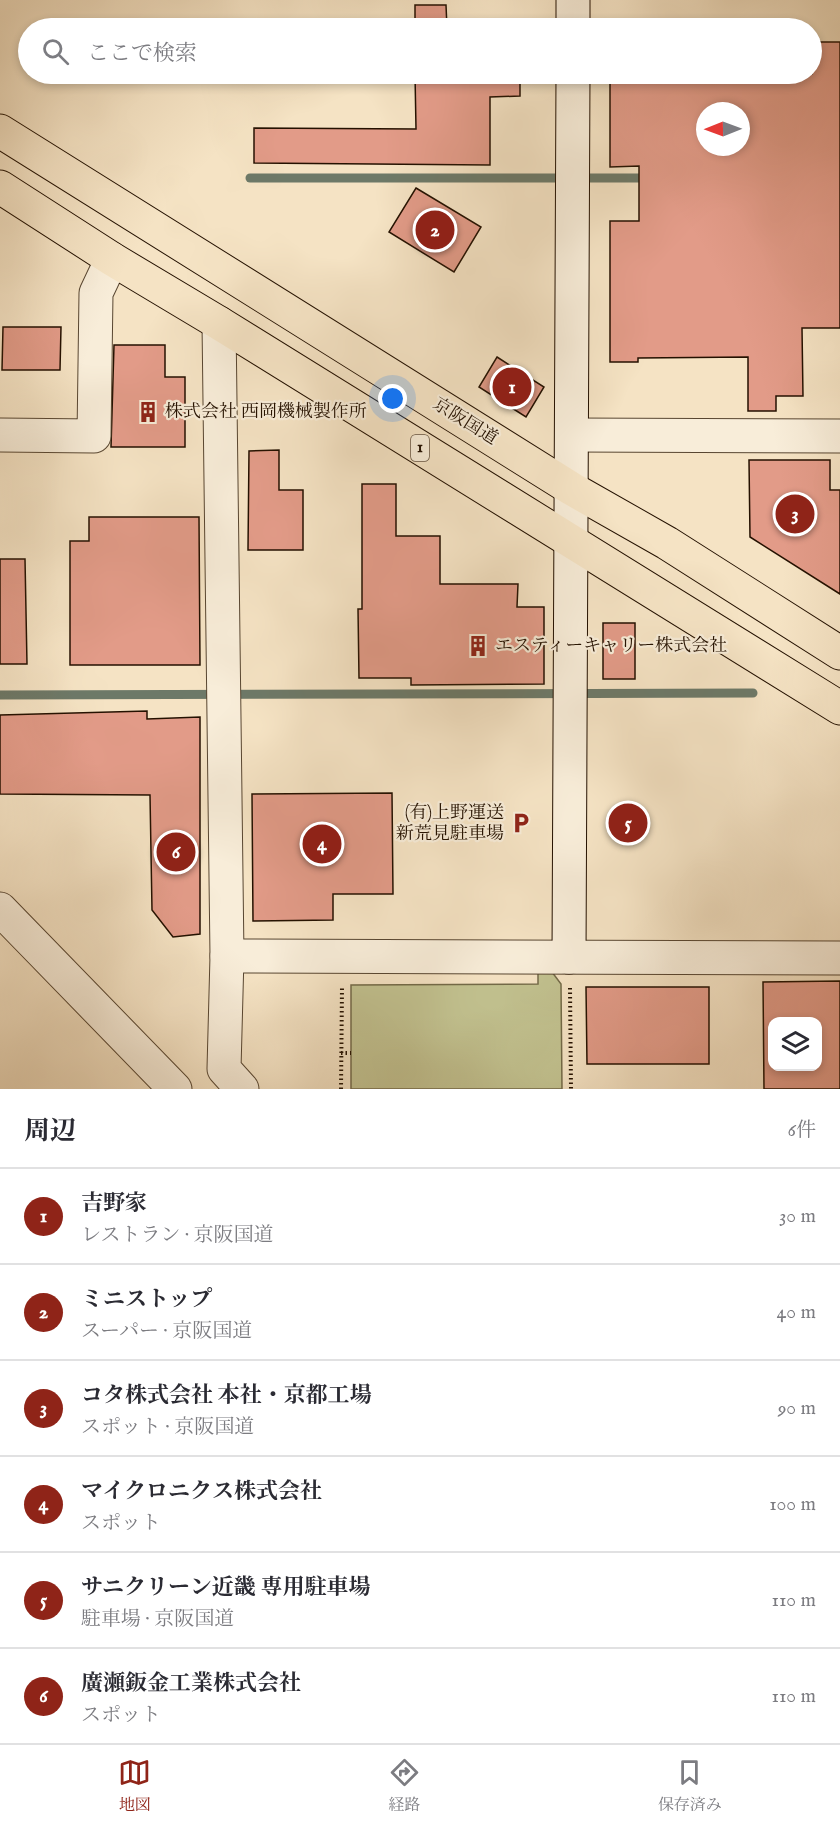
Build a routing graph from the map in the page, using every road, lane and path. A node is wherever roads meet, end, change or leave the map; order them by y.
1 (573, 0) edge
2 (573, 18) edge
3 (573, 84) edge
4 (0, 131) edge
5 (0, 187) edge
6 (112, 259) junction
7 (219, 323) junction
8 (0, 435) edge
9 (572, 435) junction
10 (840, 436) edge
11 (572, 489) junction
12 (572, 543) junction
13 (840, 653) edge
14 (840, 708) edge
15 (0, 909) edge
16 (227, 956) junction
17 (342, 956) junction
18 (570, 957) junction
19 (840, 958) edge
20 (341, 1053) junction
21 (351, 1053) dead end
22 (175, 1089) edge
23 (242, 1089) edge
24 (341, 1089) edge
25 (571, 1089) edge

1 - 2 street
3 - 9 street
4 - 11 highway, 京阪国道
5 - 6 highway, 1
6 - 7 highway, 1
6 - 8 street
7 - 12 highway, 1
7 - 16 street
9 - 10 street
9 - 11 street
11 - 12 street
11 - 13 highway, 京阪国道
12 - 14 highway, 1
12 - 18 street
15 - 22 street
16 - 17 street
16 - 23 street
17 - 18 street
17 - 20 path
18 - 19 street
18 - 25 path
20 - 21 path
20 - 24 path

